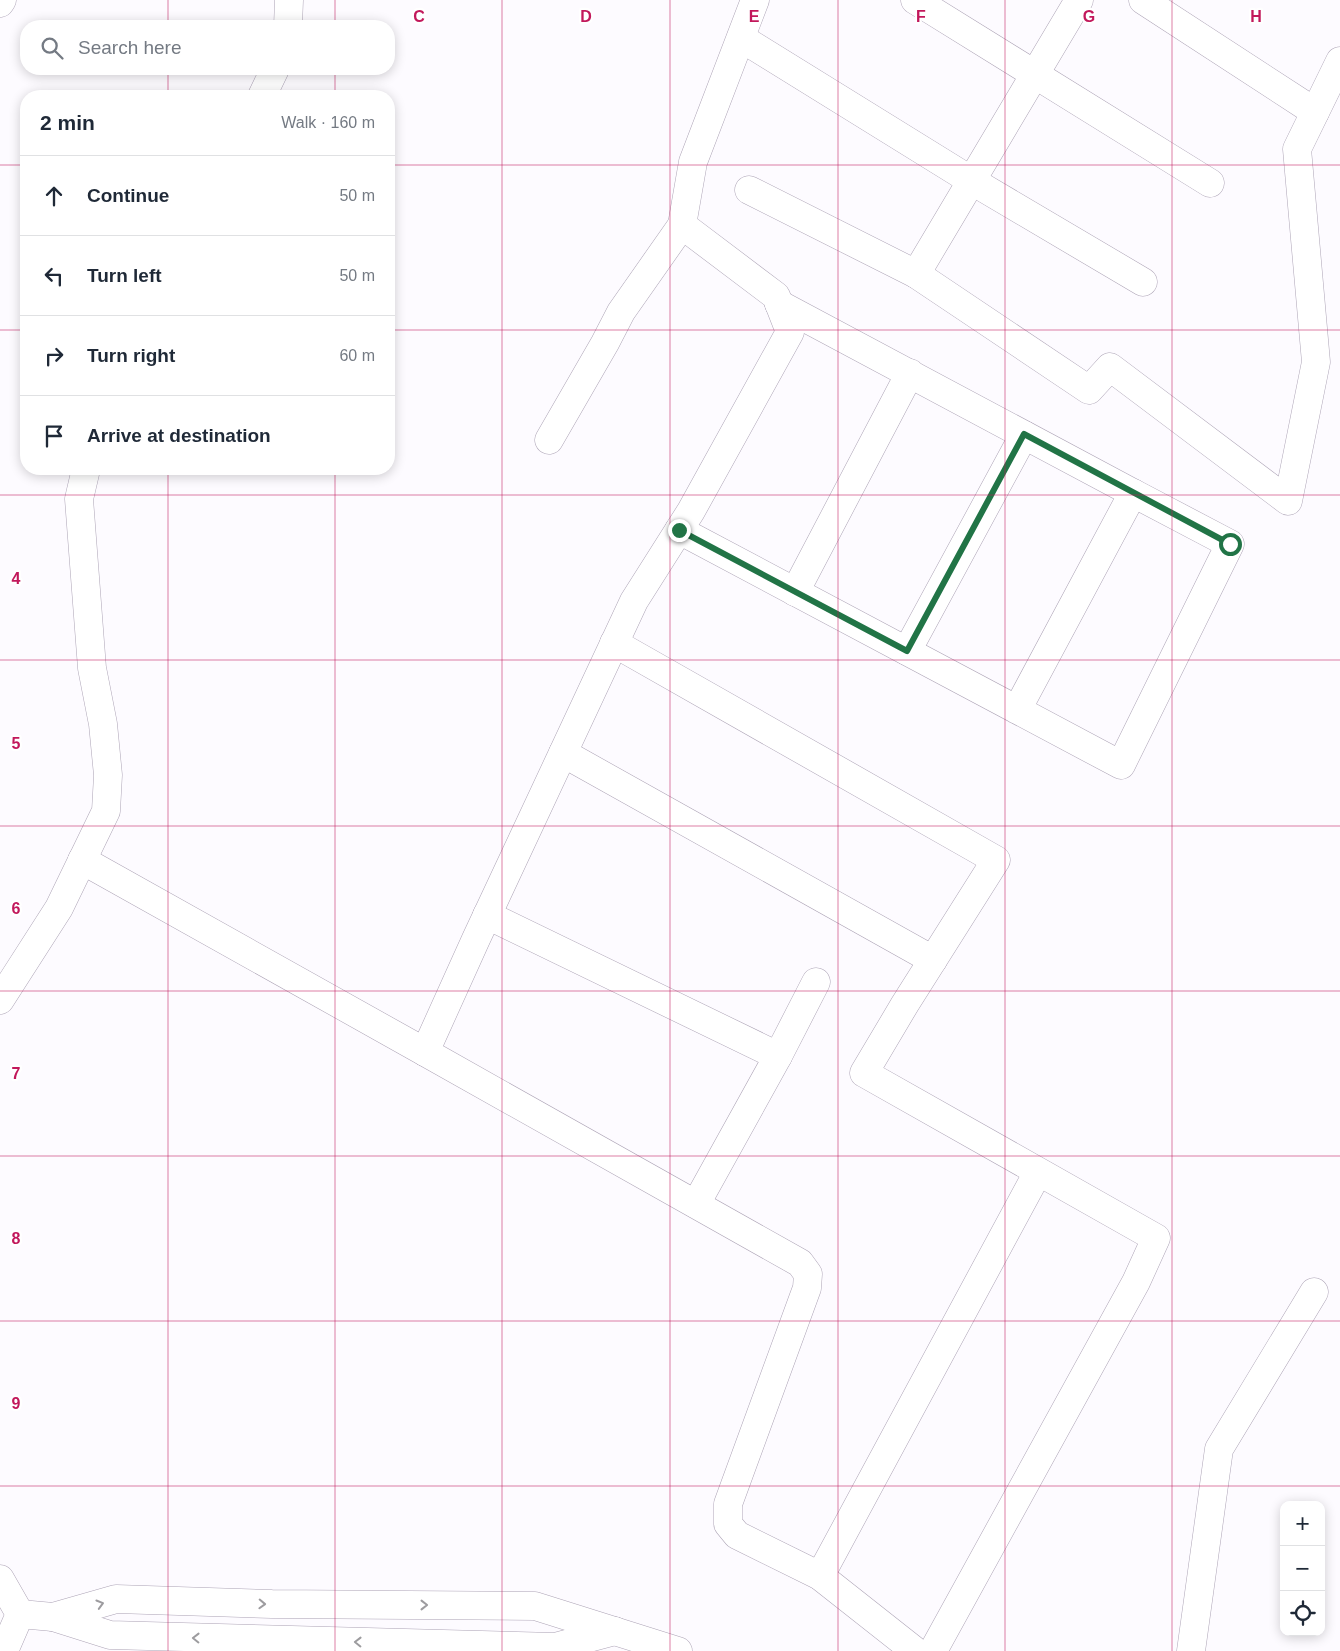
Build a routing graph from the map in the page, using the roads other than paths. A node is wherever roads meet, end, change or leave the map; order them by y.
1 (289, 0) edge
2 (916, 0) edge
3 (1079, 0) edge
4 (1143, 0) edge
5 (746, 3) edge
6 (288, 20) edge
7 (741, 38) junction
8 (1340, 61) edge
9 (1036, 74) junction
10 (272, 75) edge
11 (265, 90) edge
12 (1315, 112) junction
13 (972, 181) junction
14 (1210, 183) dead end
15 (749, 190) dead end
16 (682, 225) junction
17 (916, 274) junction
18 (1143, 282) dead end
19 (779, 304) junction
20 (910, 373) junction
21 (1024, 434) junction
22 (548, 440) dead end
23 (85, 475) edge
24 (1133, 493) junction
25 (679, 530) junction
26 (795, 592) junction
27 (614, 643) junction
28 (907, 651) junction
29 (1017, 710) junction
30 (563, 753) junction
31 (82, 860) junction
32 (487, 915) junction
33 (933, 960) junction
34 (816, 982) dead end
35 (0, 1000) edge
36 (425, 1052) junction
37 (778, 1056) junction
38 (1038, 1172) junction
39 (696, 1204) junction
40 (1314, 1292) dead end
41 (820, 1576) junction
42 (8, 1598) edge
43 (53, 1617) junction
44 (615, 1631) junction
45 (4, 1651) edge
46 (678, 1651) edge
47 (915, 1651) edge
48 (933, 1651) edge
49 (1190, 1651) edge

1 - 6 street
2 - 9 street
3 - 9 street
4 - 12 street
5 - 7 street
7 - 13 street
7 - 16 street
8 - 12 street
9 - 13 street
9 - 14 street
10 - 11 street
12 - 17 street
13 - 17 street
13 - 18 street
15 - 17 street
16 - 19 street
16 - 22 street
19 - 20 street
19 - 25 street
20 - 21 street
20 - 26 street
21 - 24 street
21 - 28 street
23 - 31 street
24 - 29 street
24 - 29 street
25 - 26 street
25 - 27 street
26 - 28 street
27 - 30 street
27 - 33 street
28 - 29 street
30 - 32 street
30 - 33 street
31 - 35 street
31 - 36 street
32 - 36 street
32 - 37 street
33 - 38 street
34 - 37 street
36 - 39 street
37 - 39 street
38 - 41 street
38 - 48 street
39 - 41 street
40 - 49 street
41 - 47 street
42 - 43 street
42 - 45 street
44 -> 43 street
43 -> 44 street
44 - 46 street

